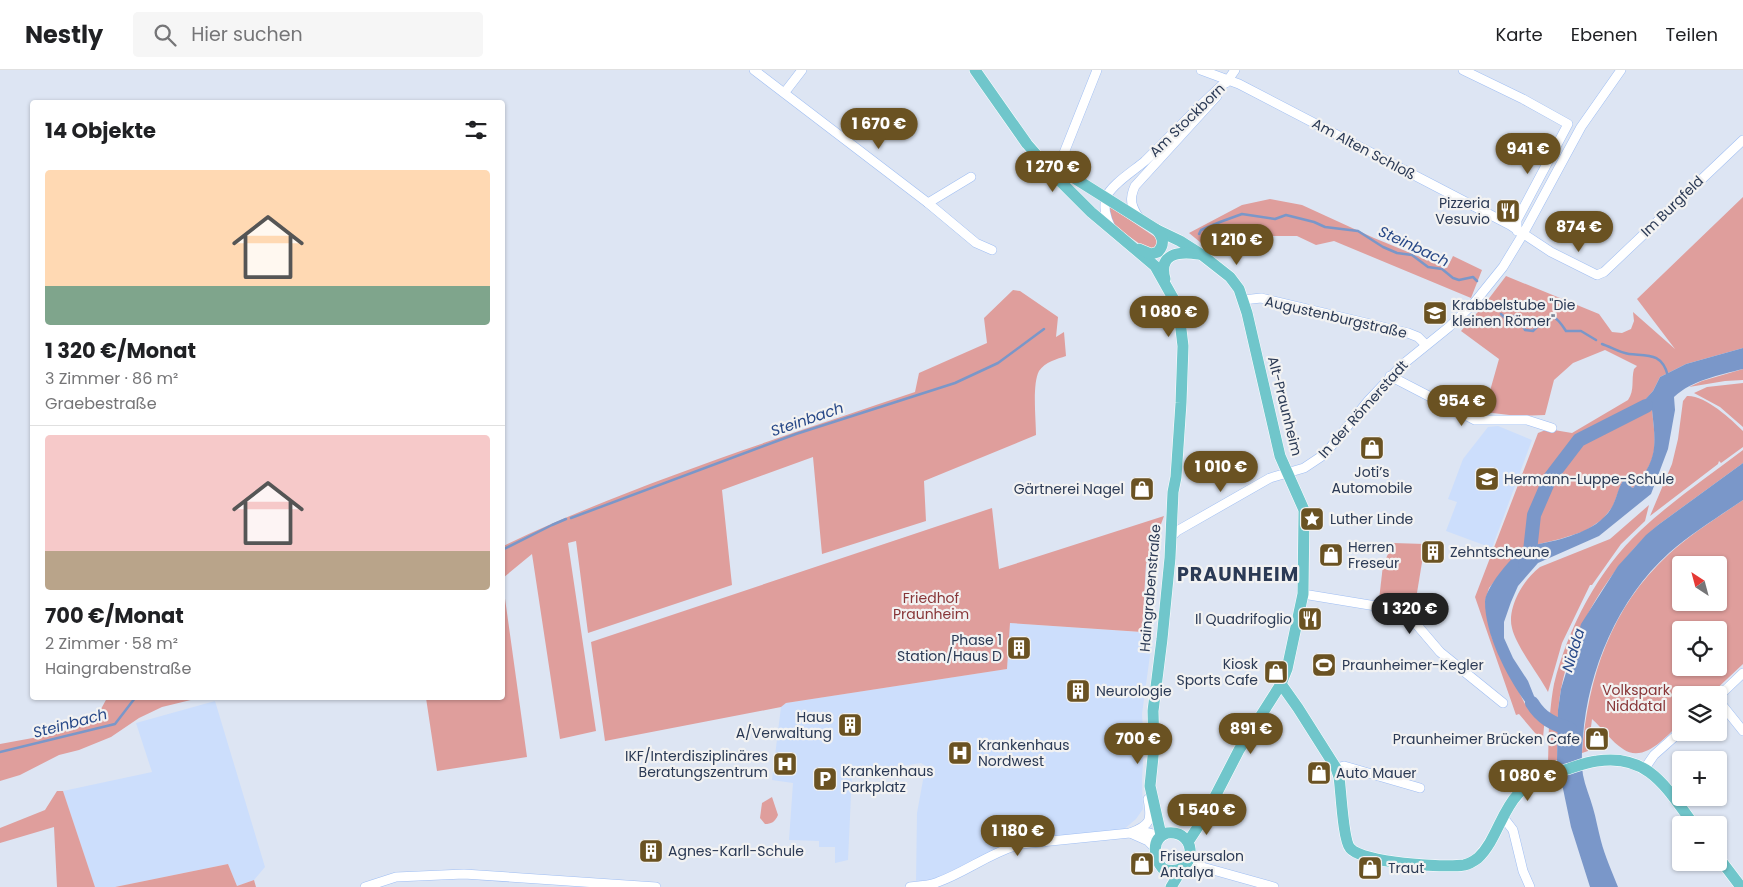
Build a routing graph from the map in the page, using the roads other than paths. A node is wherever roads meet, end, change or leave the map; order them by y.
1 (754, 70) edge
2 (802, 70) edge
3 (975, 70) edge
4 (1097, 70) edge
5 (1201, 70) edge
6 (1235, 70) edge
7 (1463, 70) edge
8 (1621, 70) edge
9 (1228, 80) junction
10 (784, 92) junction
11 (1743, 140) edge
12 (1037, 155) junction
13 (1058, 168) junction
14 (971, 177) dead end
15 (1106, 198) junction
16 (928, 203) junction
17 (1140, 220) junction
18 (1112, 230) junction
19 (1157, 230) junction
20 (1520, 232) junction
21 (1131, 245) junction
22 (992, 250) dead end
23 (1202, 255) junction
24 (1166, 284) junction
25 (1243, 300) junction
26 (1426, 345) junction
27 (1390, 376) junction
28 (1552, 428) dead end
29 (1288, 472) junction
30 (1170, 538) junction
31 (1303, 594) junction
32 (1743, 673) edge
33 (1281, 684) junction
34 (1727, 688) edge
35 (1503, 703) dead end
36 (1727, 711) edge
37 (1743, 731) edge
38 (1672, 739) edge
39 (1336, 768) junction
40 (1645, 768) junction
41 (1150, 786) junction
42 (1420, 788) dead end
43 (1687, 816) edge
44 (1503, 818) junction
45 (1134, 832) junction
46 (1161, 836) junction
47 (1188, 842) junction
48 (1155, 848) junction
49 (1185, 866) junction
50 (1727, 869) edge
51 (1163, 870) junction
52 (926, 886) edge
53 (365, 887) edge
54 (656, 887) edge
55 (910, 887) edge
56 (1165, 887) edge
57 (1171, 887) edge
58 (1274, 887) edge
59 (1530, 887) edge
60 (1741, 887) edge

1 - 10 street
2 - 10 street
3 - 12 main road
4 - 13 street
5 - 9 street, Am Alten Schloß
6 - 9 street
7 - 20 street, In der Römerstadt
8 - 20 street, In der Römerstadt
9 - 15 street, Am Stockborn
9 - 17 street, Am Stockborn
9 - 20 street, Am Alten Schloß
10 - 16 street
11 - 20 street, Im Burgfeld
12 - 13 main road, Alt-Praunheim
12 - 18 main road
13 - 15 main road, Alt-Praunheim
14 - 16 street
15 - 17 main road, Alt-Praunheim
15 - 18 street
16 - 22 street
17 - 19 main road, Alt-Praunheim
18 - 21 main road
19 - 21 main road
19 - 23 main road, Alt-Praunheim
20 - 26 street, In der Römerstadt
21 - 24 main road
23 - 24 main road
23 - 25 main road, Alt-Praunheim
24 - 30 main road, Haingrabenstraße
25 - 26 street, Augustenburgstraße
25 - 29 main road, Alt-Praunheim
26 - 27 street, In der Römerstadt
27 - 28 street
27 - 29 street, In der Römerstadt
29 - 30 street, In der Römerstadt
29 - 31 main road, Alt-Praunheim
30 - 41 main road, Haingrabenstraße
31 - 33 main road, Alt-Praunheim
31 - 35 street
32 - 34 street
33 - 39 main road
33 - 47 main road, Alt-Praunheim
36 - 37 street
38 - 40 street
39 - 42 street
39 - 44 main road
40 - 43 main road
40 - 44 main road
41 - 45 street
41 - 46 main road, Haingrabenstraße
44 - 59 street
45 - 46 street
45 - 48 street
45 - 52 street
46 - 47 main road
46 - 48 main road
47 - 49 main road
48 - 51 main road
49 - 51 main road
49 - 57 main road
49 - 58 street
50 - 60 main road
51 - 56 main road
52 - 55 street
53 - 54 street

